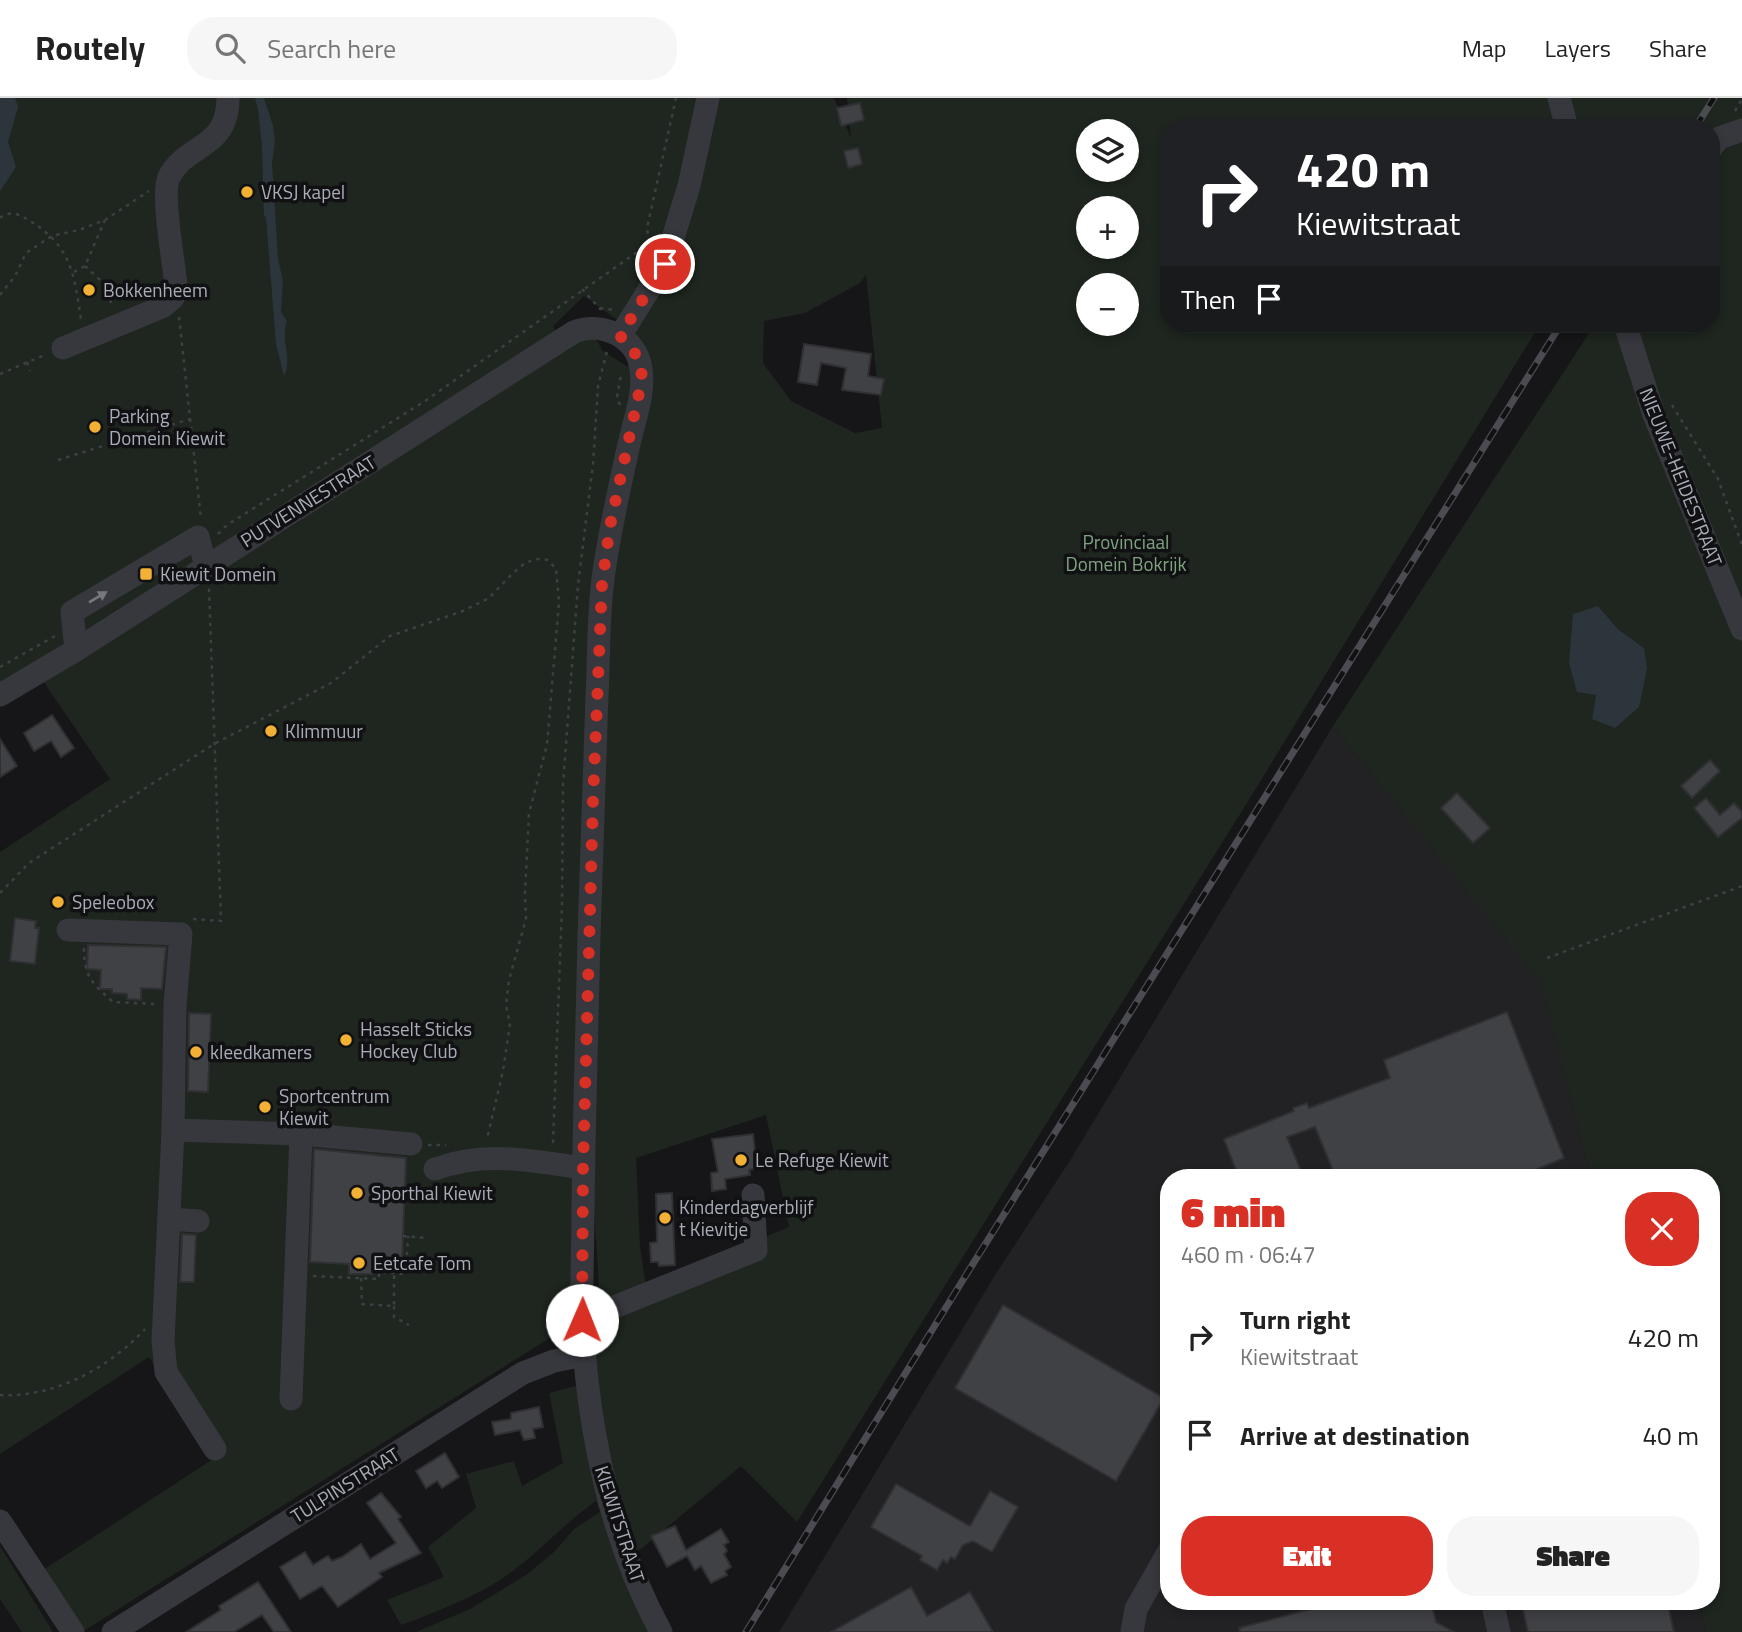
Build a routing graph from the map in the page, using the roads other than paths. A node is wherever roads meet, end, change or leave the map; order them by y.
1 (228, 98) edge
2 (708, 98) edge
3 (1559, 98) edge
4 (1565, 119) edge
5 (1742, 130) edge
6 (1720, 138) edge
7 (1628, 333) edge
8 (610, 340) junction
9 (73, 343) road end
10 (205, 559) junction
11 (1742, 629) edge
12 (76, 650) junction
13 (0, 695) edge
14 (76, 930) road end
15 (173, 1130) junction
16 (301, 1134) junction
17 (411, 1144) road end
18 (583, 1168) junction
19 (435, 1169) dead end
20 (753, 1195) dead end
21 (169, 1219) junction
22 (198, 1221) dead end
23 (582, 1320) junction
24 (585, 1355) junction
25 (291, 1399) dead end
26 (215, 1448) dead end
27 (0, 1521) edge
28 (1160, 1567) edge
29 (1494, 1610) edge
30 (73, 1632) edge
31 (113, 1632) edge
32 (661, 1632) edge
33 (1132, 1632) edge
34 (1499, 1632) edge

1 - 9 street
2 - 8 street
3 - 4 street
5 - 6 street
7 - 11 street, NIEUWE-HEIDESTRAAT
8 - 10 street, PUTVENNESTRAAT
8 - 18 street, KIEWITSTRAAT
10 - 12 street, PUTVENNESTRAAT
12 -> 10 street
12 - 13 street, PUTVENNESTRAAT
14 - 15 street
15 - 16 street
15 - 21 street
16 - 17 street
16 - 25 street
18 - 19 street
18 - 23 street, KIEWITSTRAAT
20 - 23 street
21 - 22 street
21 - 26 street
23 - 24 street, KIEWITSTRAAT
24 - 31 street, TULPINSTRAAT
24 - 32 street, KIEWITSTRAAT
27 - 30 street
28 - 33 street
29 - 34 street

